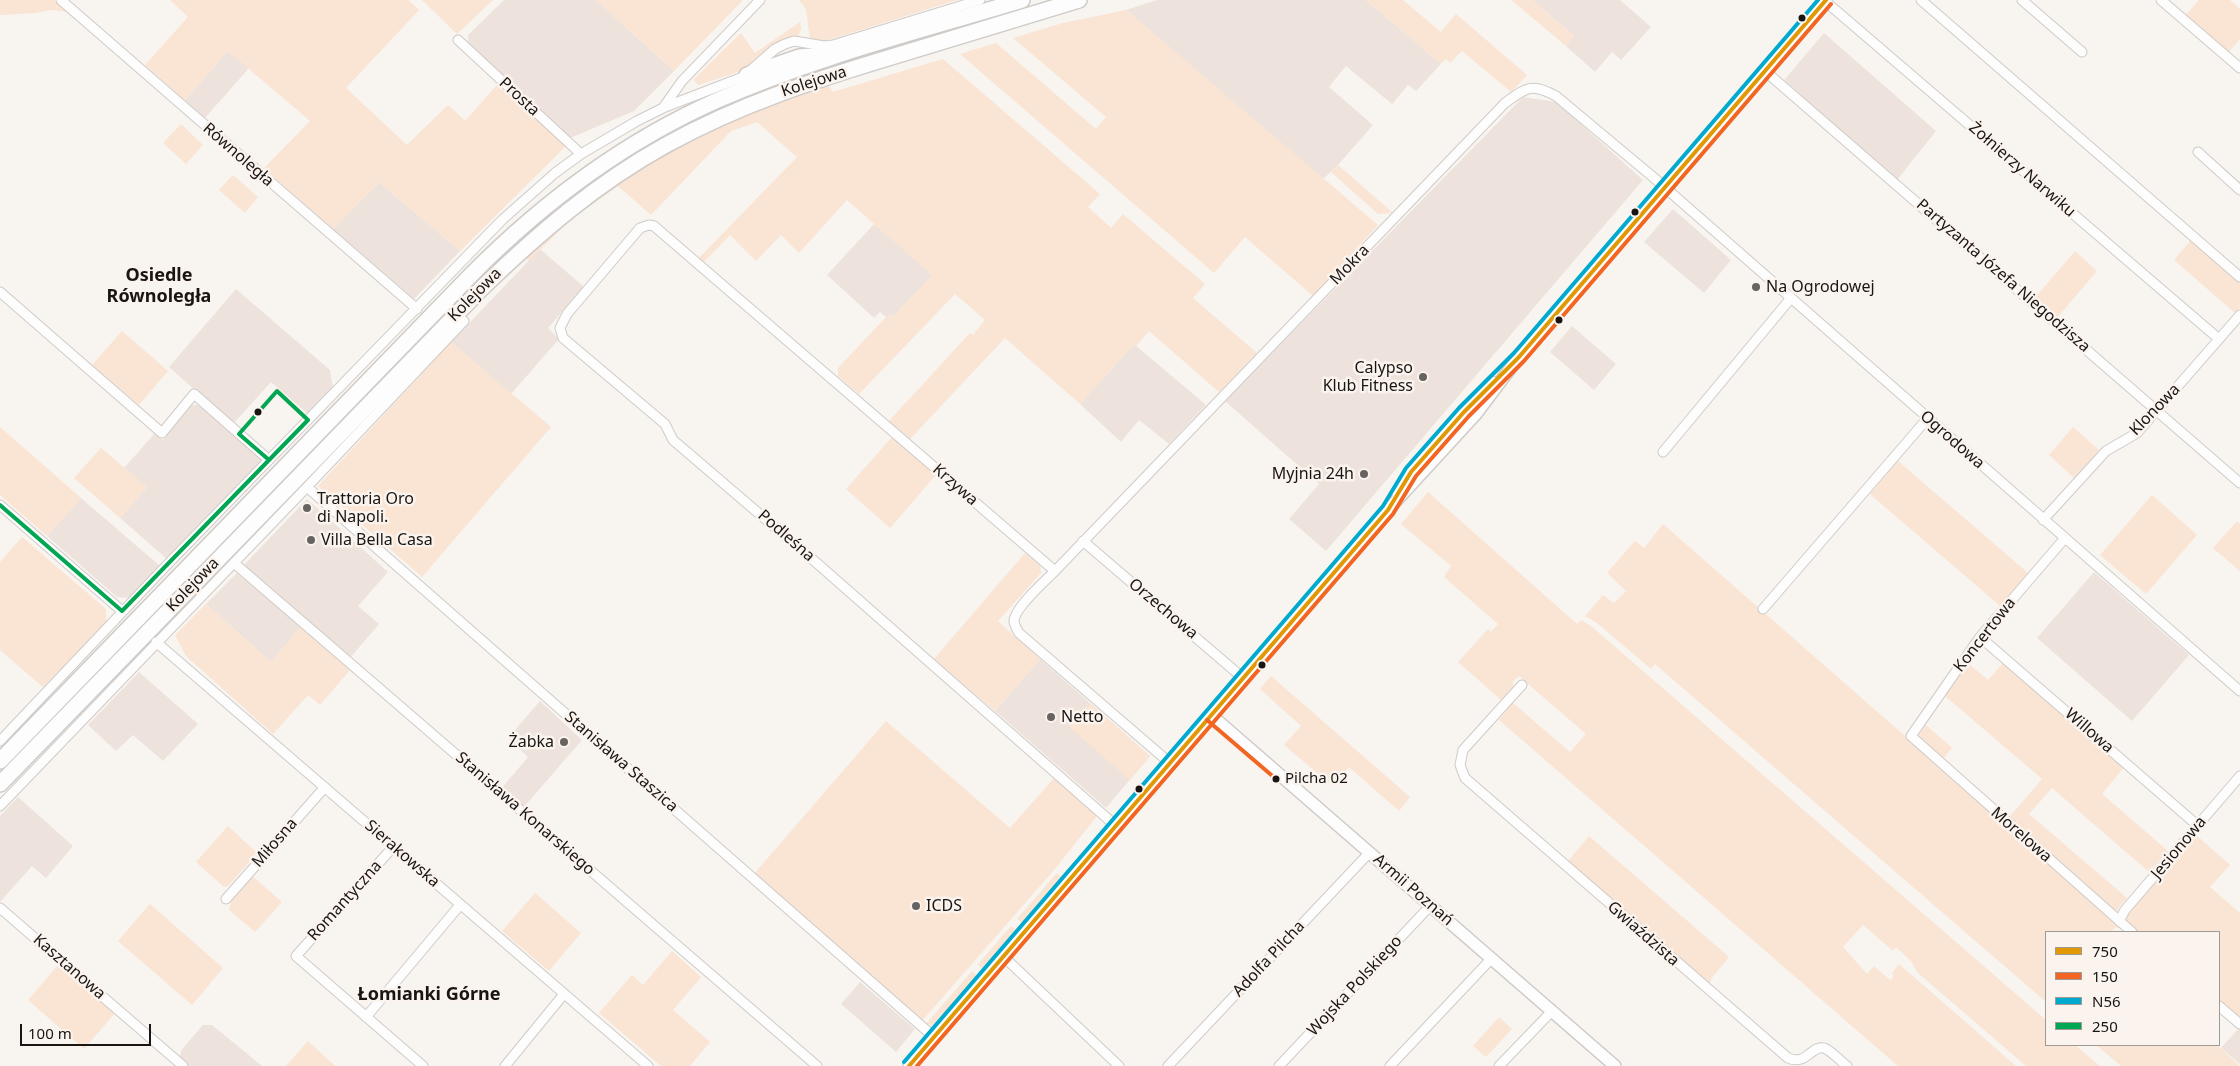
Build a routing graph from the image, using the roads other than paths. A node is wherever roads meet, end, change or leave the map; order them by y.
1 (60, 0) edge
2 (760, 0) edge
3 (980, 0) edge
4 (1022, 0) edge
5 (1079, 0) edge
6 (1826, 0) edge
7 (1921, 0) edge
8 (2022, 0) edge
9 (2161, 0) edge
10 (458, 40) dead end
11 (836, 50) junction
12 (2082, 52) dead end
13 (2240, 68) edge
14 (1765, 70) junction
15 (748, 75) joint
16 (663, 108) junction
17 (2198, 152) dead end
18 (580, 154) junction
19 (1664, 188) junction
20 (2240, 190) edge
21 (640, 228) joint
22 (2240, 277) edge
23 (482, 288) junction
24 (0, 292) edge
25 (1791, 298) junction
26 (416, 309) junction
27 (2240, 315) edge
28 (464, 322) joint
29 (2219, 339) junction
30 (2158, 411) junction
31 (1928, 419) junction
32 (1663, 452) dead end
33 (269, 460) junction
34 (2238, 478) edge
35 (308, 487) junction
36 (0, 505) edge
37 (2043, 520) junction
38 (2065, 538) junction
39 (1083, 541) junction
40 (234, 563) junction
41 (1055, 570) junction
42 (1763, 609) dead end
43 (122, 611) junction
44 (1980, 638) junction
45 (156, 642) junction
46 (1244, 678) junction
47 (1522, 685) dead end
48 (2240, 691) edge
49 (1211, 715) junction
50 (1910, 736) joint
51 (0, 741) edge
52 (0, 762) edge
53 (1170, 764) junction
54 (2240, 776) edge
55 (0, 784) edge
56 (325, 787) junction
57 (0, 806) edge
58 (2197, 825) junction
59 (1116, 826) junction
60 (394, 846) junction
61 (1370, 852) junction
62 (226, 898) dead end
63 (460, 905) junction
64 (1430, 905) junction
65 (0, 908) edge
66 (2119, 921) junction
67 (2131, 931) edge
68 (1004, 957) junction
69 (1492, 958) junction
70 (564, 994) junction
71 (2220, 1007) edge
72 (1552, 1011) junction
73 (366, 1017) junction
74 (2240, 1024) edge
75 (934, 1037) junction
76 (1609, 1064) edge
77 (183, 1066) edge
78 (423, 1066) edge
79 (505, 1066) edge
80 (648, 1066) edge
81 (817, 1066) edge
82 (909, 1066) edge
83 (1119, 1066) edge
84 (1168, 1066) edge
85 (1279, 1066) edge
86 (1390, 1066) edge
87 (1499, 1066) edge
88 (1846, 1066) edge

1 - 26 street, Równoległa
2 - 16 street
3 - 11 street
4 - 11 highway, Kolejowa
5 - 23 highway, Kolejowa
6 - 14 street
6 - 29 street, Żołnierzy Narwiku
7 - 22 street
8 - 12 street
9 - 13 street
10 - 18 street, Prosta
11 - 15 highway
11 - 52 highway, Kolejowa
14 - 19 street
14 - 30 street, Partyzanta Józefa Niegodzisza
15 - 16 street, Kolejowa
16 - 18 street, Kolejowa
17 - 20 street
18 - 26 street, Kolejowa
19 - 25 street, Ogrodowa
19 - 39 street, Mokra
19 - 46 street
21 - 41 street, Krzywa
21 - 59 street, Podleśna
23 - 28 highway
23 - 55 highway, Kolejowa
24 - 33 street
25 - 31 street, Ogrodowa
25 - 32 street
26 - 33 street, Kolejowa
27 - 29 street, Klonowa
28 - 35 street, Kolejowa
29 - 30 street, Klonowa
30 - 34 street, Partyzanta Józefa Niegodzisza
30 - 37 street, Klonowa
31 - 37 street, Ogrodowa
31 - 42 street
33 - 43 street, Kolejowa
35 - 40 street, Kolejowa
35 - 75 street, Stanisława Staszica
36 - 43 street
37 - 38 street, Ogrodowa
38 - 44 street, Koncertowa
38 - 48 street, Ogrodowa
39 - 41 street, Mokra
39 - 46 street, Orzechowa
40 - 45 street, Kolejowa
40 - 81 street, Stanisława Konarskiego
41 - 53 street
43 - 51 street, Kolejowa
44 - 50 street, Koncertowa
44 - 58 street, Willowa
45 - 56 street, Sierakowska
45 - 57 street, Kolejowa
46 - 49 street
47 - 88 street, Gwiaździsta
49 - 53 street
49 - 61 street, Armii Poznań
50 - 66 street, Morelowa
53 - 59 street
54 - 58 street, Jesionowa
56 - 60 street, Sierakowska
56 - 62 street, Miłosna
58 - 66 street, Jesionowa
59 - 68 street
60 - 63 street, Sierakowska
60 - 73 street, Romantyczna
61 - 64 street, Armii Poznań
61 - 84 street, Adolfa Pilcha
63 - 70 street, Sierakowska
63 - 73 street
64 - 69 street, Armii Poznań
64 - 85 street, Wojska Polskiego
65 - 77 street, Kasztanowa
66 - 67 street, Morelowa
68 - 75 street
68 - 83 street
69 - 72 street, Armii Poznań
69 - 86 street
70 - 79 street
70 - 80 street, Sierakowska
71 - 74 street
72 - 76 street, Armii Poznań
72 - 87 street
73 - 78 street
75 - 82 street

